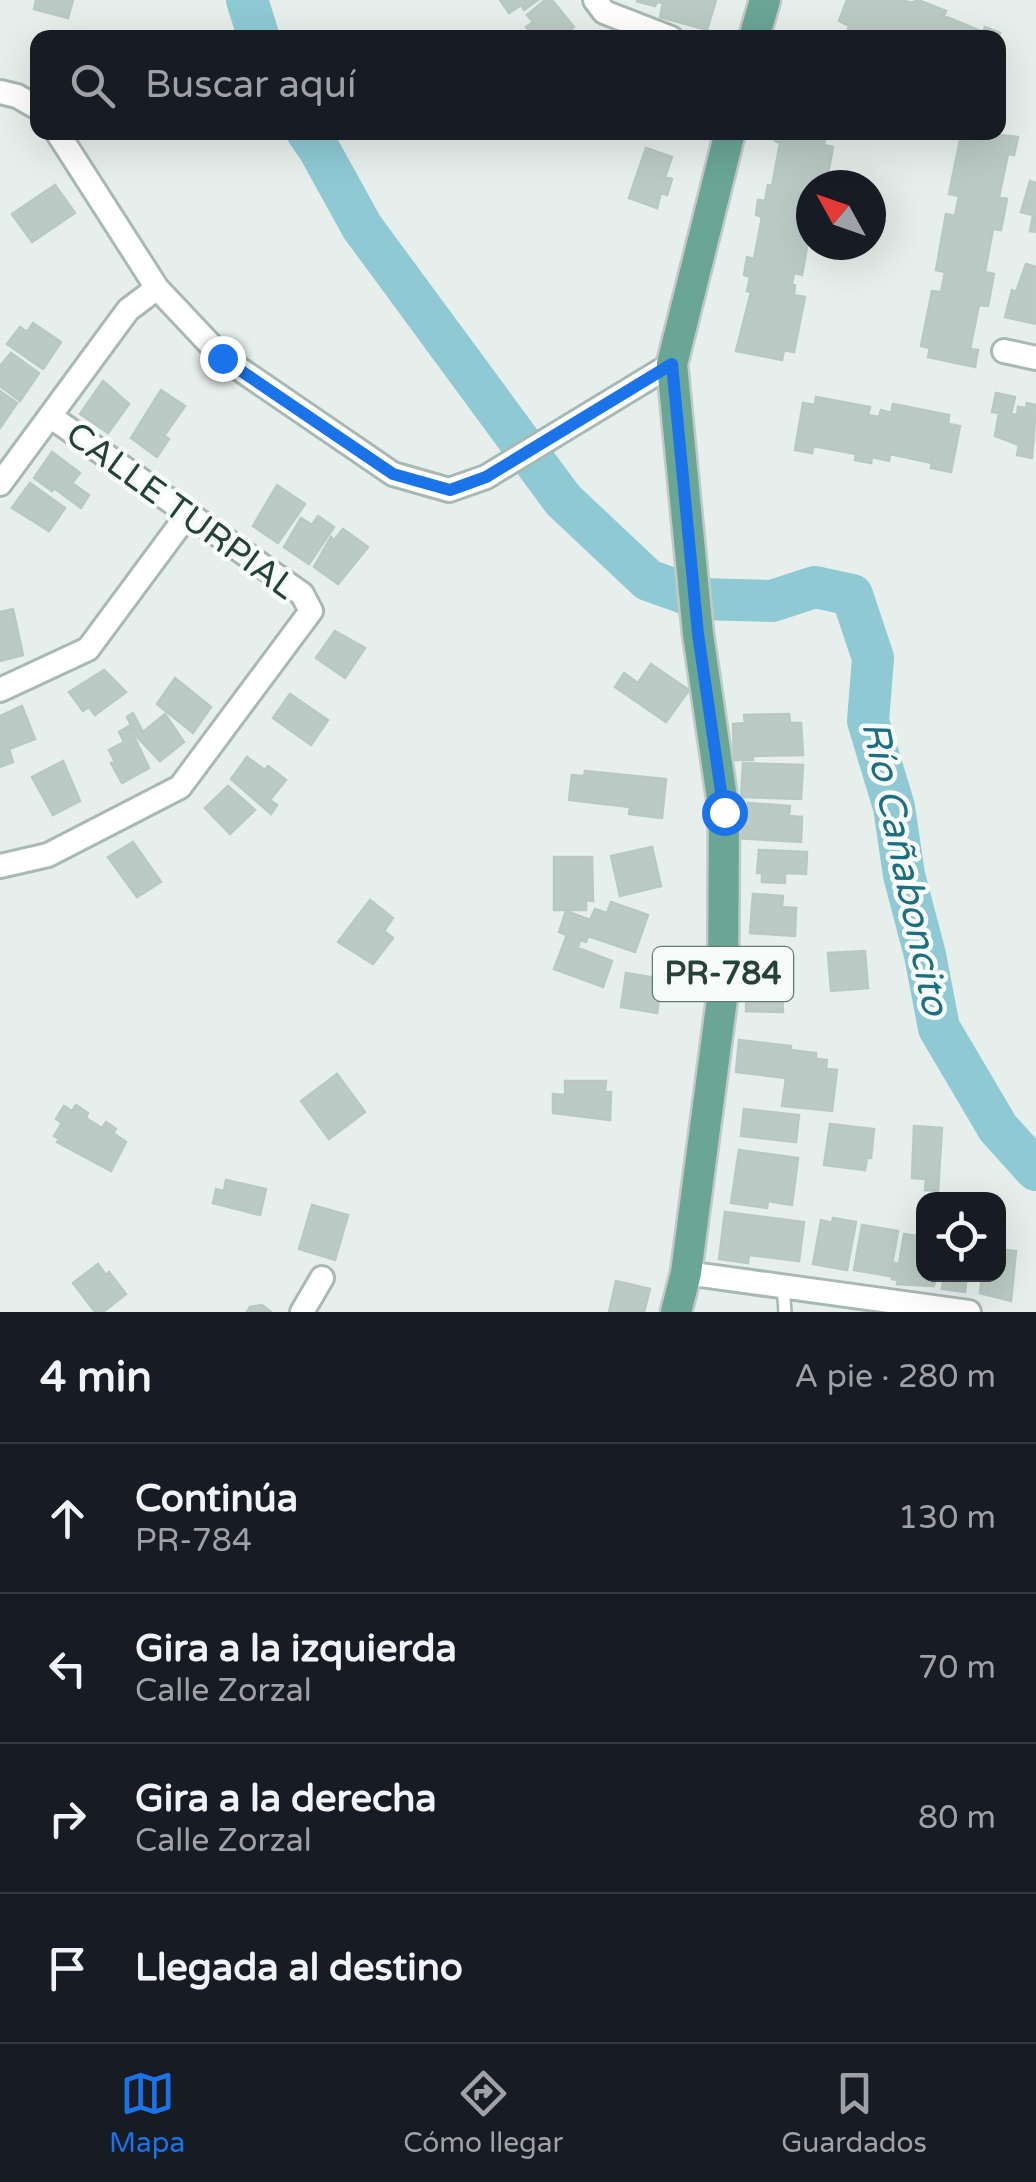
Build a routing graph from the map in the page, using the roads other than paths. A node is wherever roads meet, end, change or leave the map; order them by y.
1 (595, 0) edge
2 (765, 0) edge
3 (650, 30) edge
4 (756, 30) edge
5 (0, 92) edge
6 (30, 103) edge
7 (62, 140) edge
8 (728, 140) edge
9 (157, 288) junction
10 (1004, 351) dead end
11 (1036, 358) edge
12 (672, 364) junction
13 (50, 416) junction
14 (0, 484) edge
15 (188, 514) junction
16 (0, 690) edge
17 (0, 866) edge
18 (686, 1273) junction
19 (322, 1278) dead end
20 (783, 1286) junction
21 (302, 1312) edge
22 (676, 1312) edge
23 (785, 1312) edge
24 (969, 1312) edge

1 - 3 street
2 - 4 main road
5 - 6 street
7 - 9 street
8 - 12 main road, PR-784 / PR-784
9 - 12 street
9 - 13 street
10 - 11 street
12 - 18 main road, PR-784 / PR-784
13 - 14 street
13 - 15 street, CALLE TURPIAL
15 - 16 street
15 - 17 street, CALLE TURPIAL
18 - 20 street
18 - 22 main road, PR-784 / PR-784
19 - 21 street
20 - 23 lane
20 - 24 street

